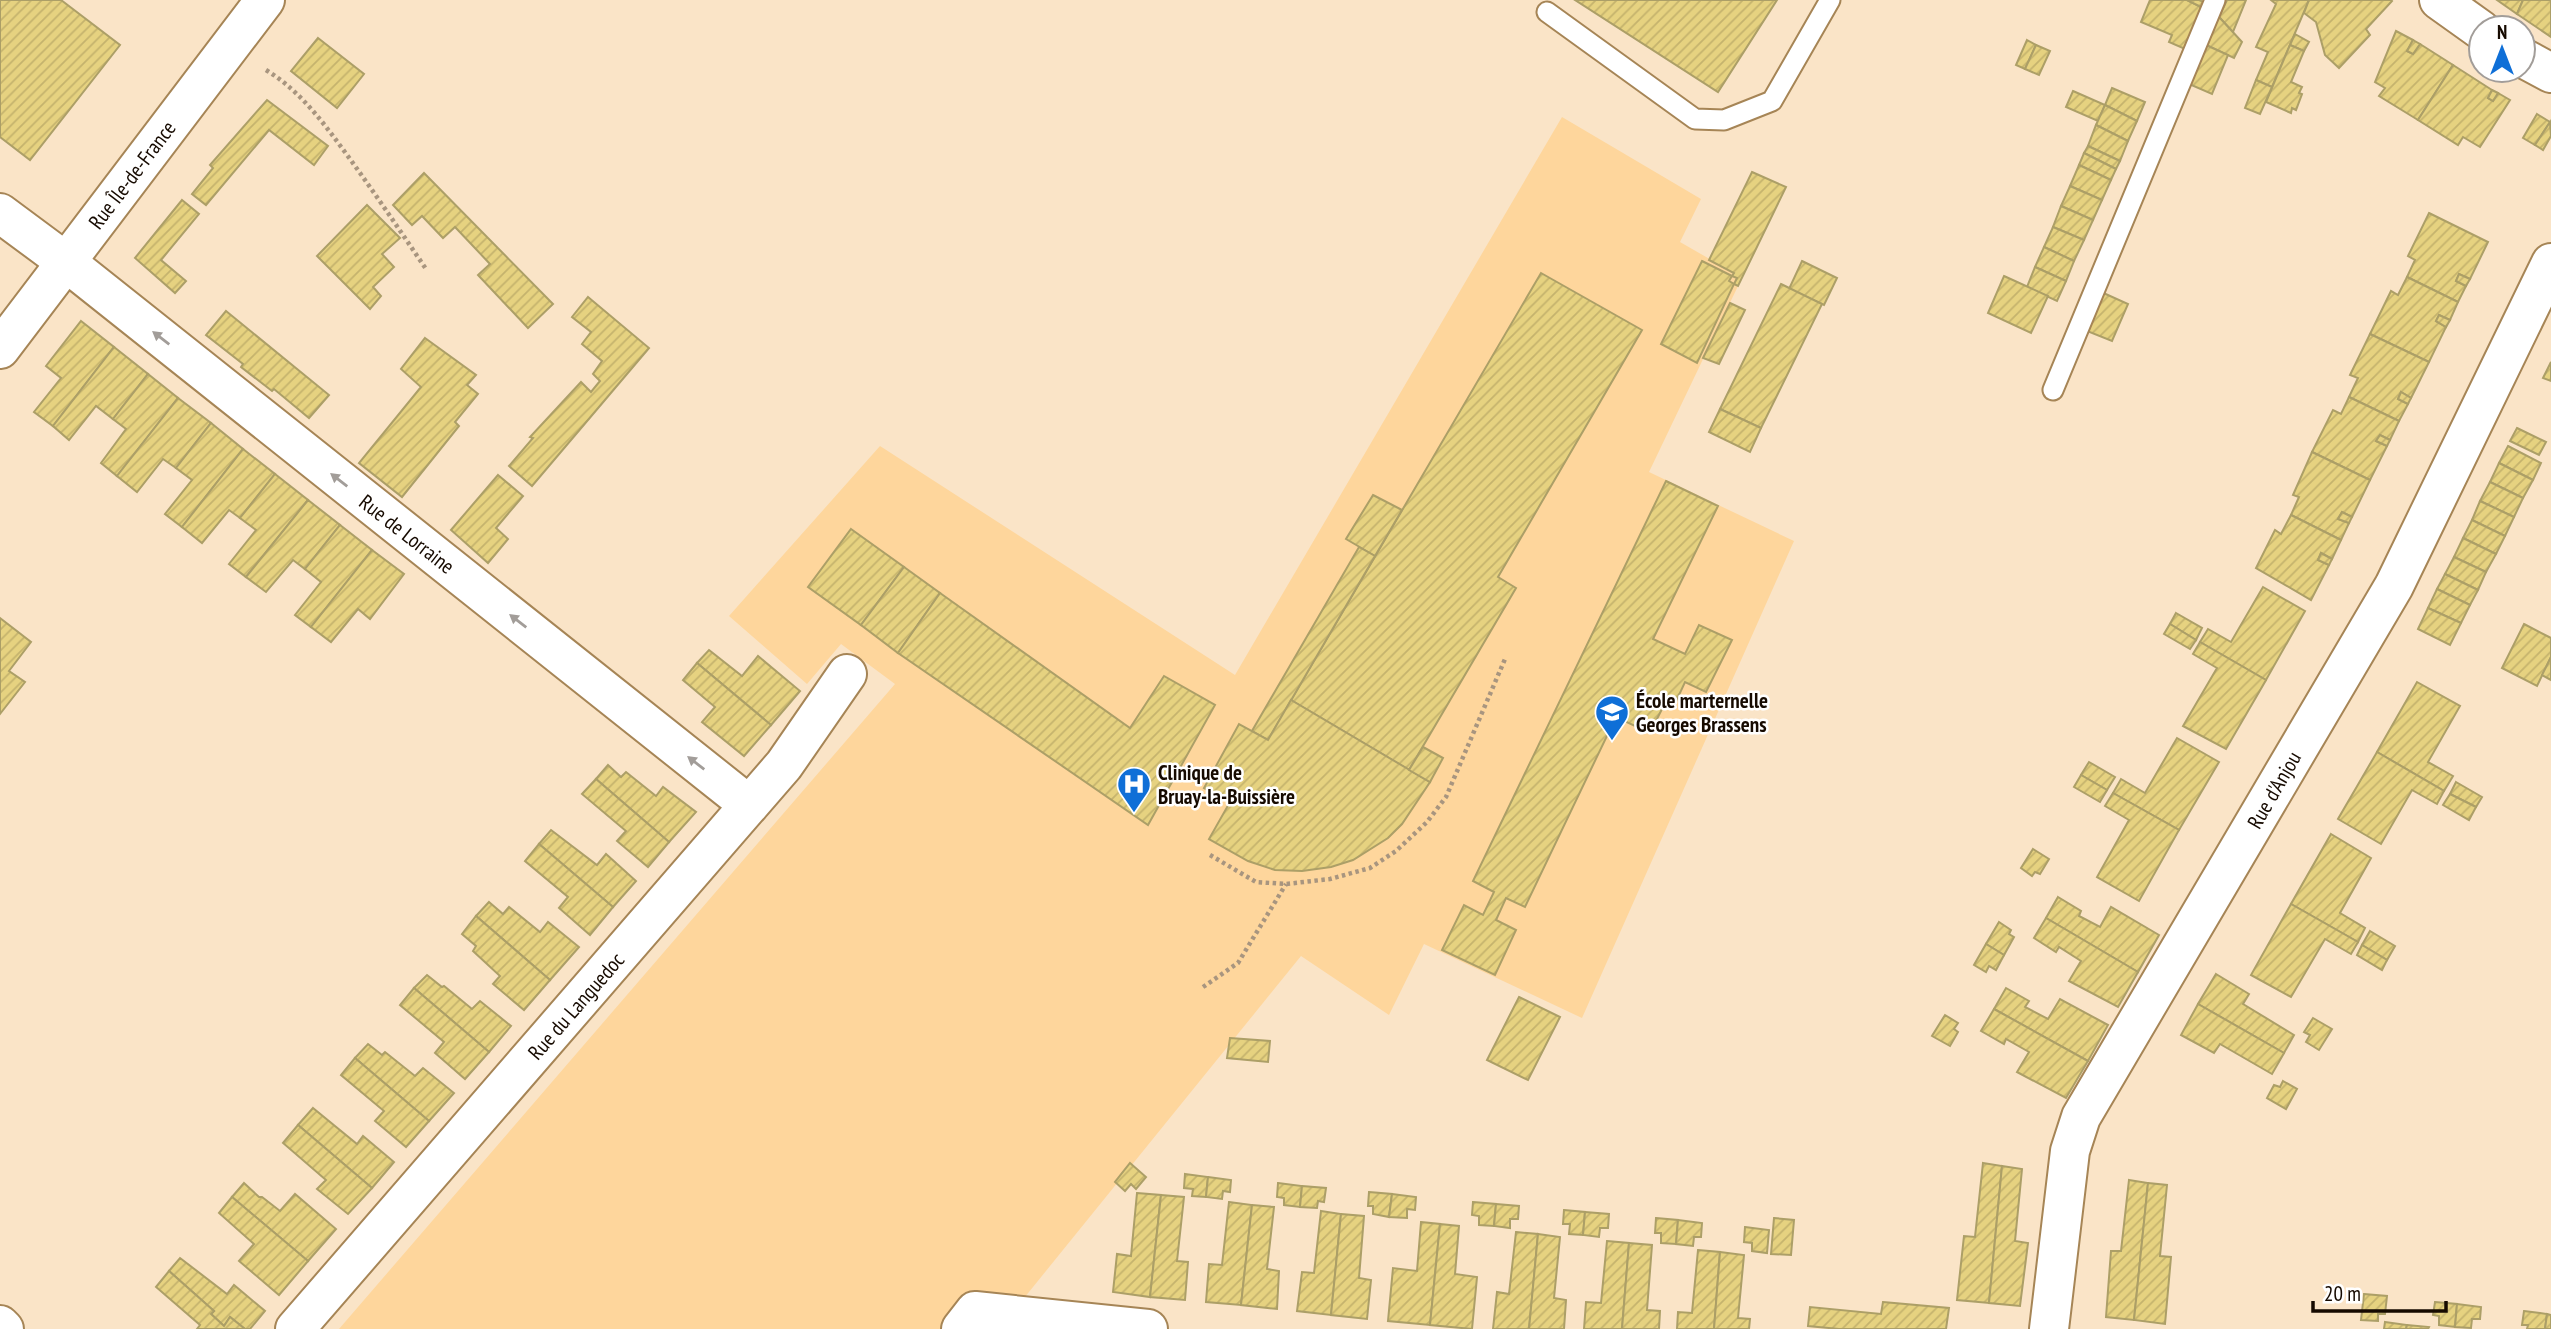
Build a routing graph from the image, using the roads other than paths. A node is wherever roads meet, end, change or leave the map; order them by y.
1 (265, 0) edge
2 (1830, 0) edge
3 (2215, 0) edge
4 (2439, 0) edge
5 (1547, 12) dead end
6 (2467, 20) edge
7 (0, 213) edge
8 (66, 262) junction
9 (2551, 263) edge
10 (0, 349) edge
11 (2053, 390) dead end
12 (847, 674) dead end
13 (749, 805) junction
14 (968, 1320) edge
15 (0, 1325) edge
16 (4, 1329) edge
17 (295, 1329) edge
18 (1148, 1329) edge
19 (2049, 1329) edge

1 - 8 street, Rue Île-de-France
2 - 5 lane
3 - 11 lane
4 - 6 street
7 - 8 street, Rue de Lorraine
8 - 10 street, Rue Île-de-France
13 -> 8 street, Rue de Lorraine
9 - 19 street, Rue d'Anjou
12 - 13 street, Rue du Languedoc
13 - 17 street, Rue du Languedoc
14 - 18 street
15 - 16 street

